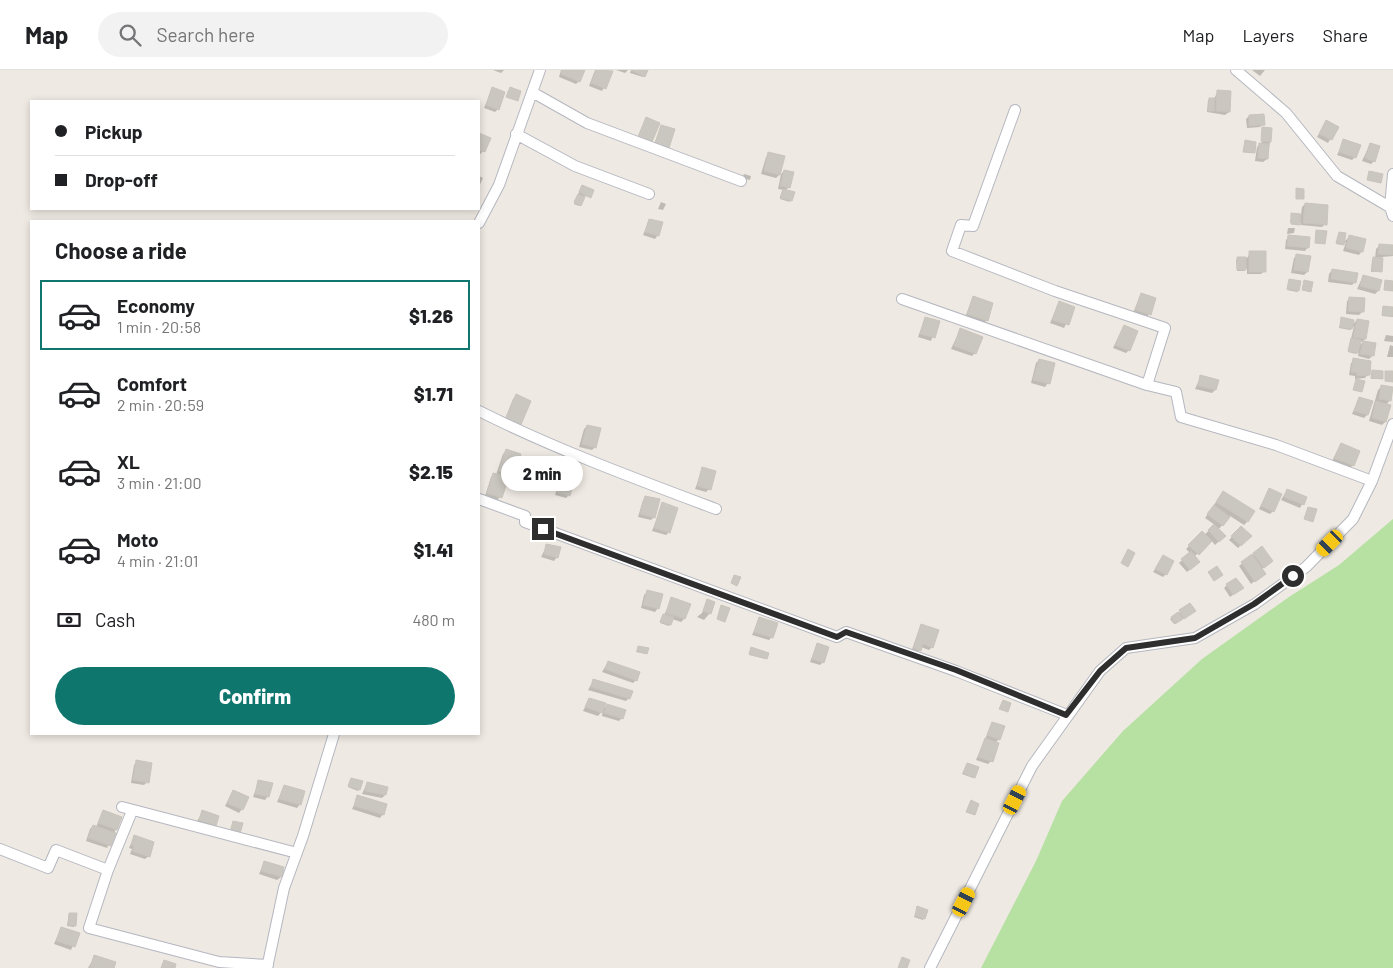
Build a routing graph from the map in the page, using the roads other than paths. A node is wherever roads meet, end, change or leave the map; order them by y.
1 (540, 70) edge
2 (1236, 70) edge
3 (532, 92) junction
4 (1015, 110) dead end
5 (516, 134) junction
6 (1393, 174) edge
7 (741, 181) dead end
8 (649, 194) dead end
9 (1392, 211) edge
10 (480, 221) edge
11 (902, 298) dead end
12 (1148, 385) junction
13 (480, 411) edge
14 (1393, 424) edge
15 (1372, 481) junction
16 (480, 499) edge
17 (716, 510) dead end
18 (1066, 715) junction
19 (334, 735) edge
20 (0, 849) edge
21 (297, 853) junction
22 (108, 870) junction
23 (268, 966) edge
24 (930, 968) edge

1 - 3 street
2 - 9 street
3 - 5 street
3 - 7 street
4 - 12 street
5 - 8 street
5 - 10 street
6 - 9 street
11 - 12 street
12 - 15 street
13 - 17 street
14 - 15 street
15 - 18 street
16 - 18 street
18 - 24 street
19 - 21 street
20 - 22 street
21 - 22 street
21 - 23 street
22 - 23 street

